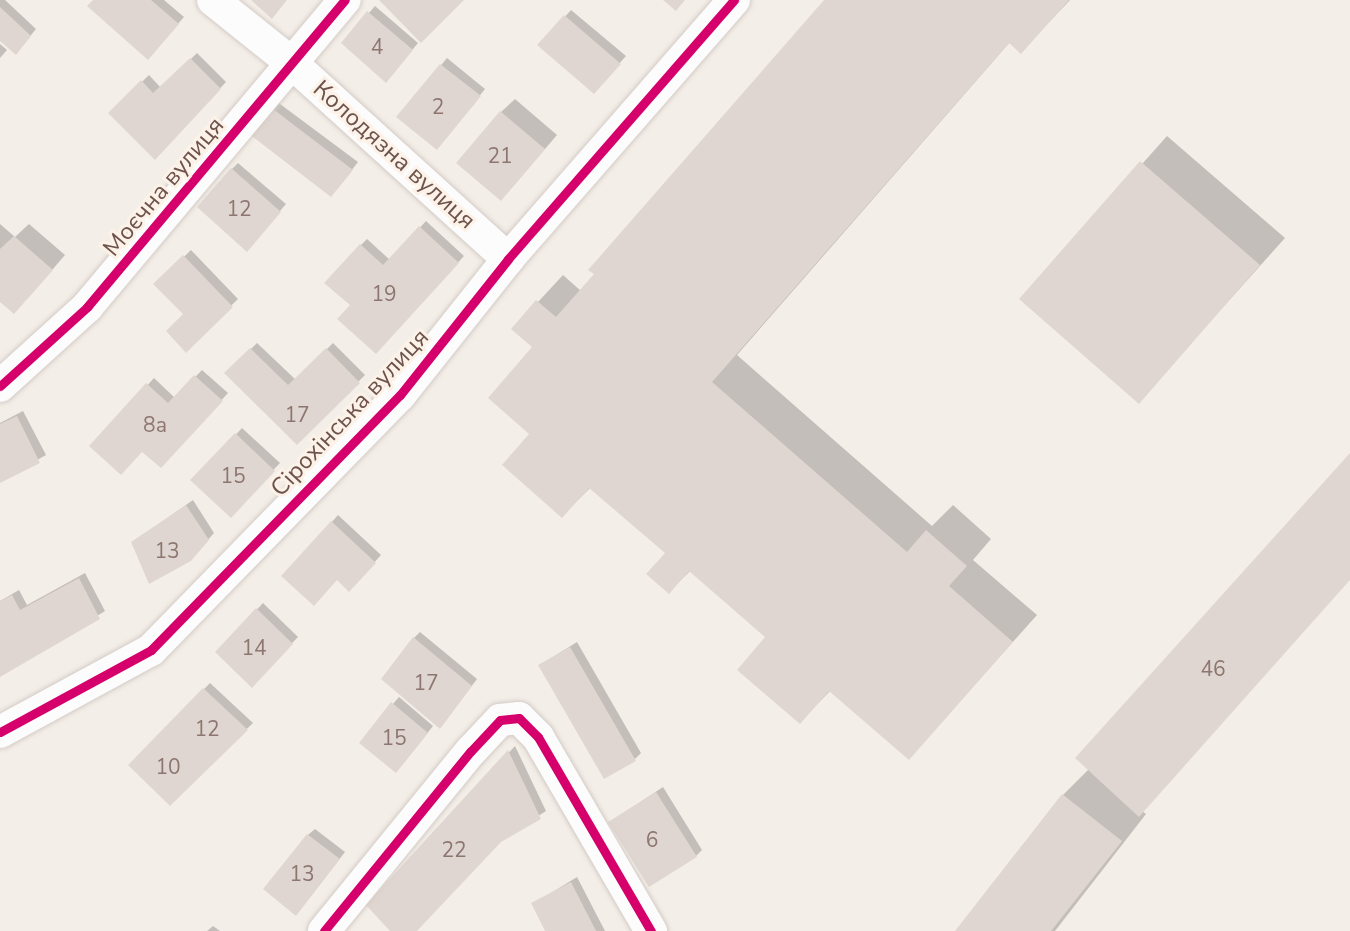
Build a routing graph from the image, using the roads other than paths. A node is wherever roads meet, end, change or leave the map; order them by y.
1 (213, 0) edge
2 (345, 0) edge
3 (734, 0) edge
4 (293, 65) junction
5 (509, 259) junction
6 (0, 386) edge
7 (0, 732) edge
8 (324, 931) edge
9 (651, 931) edge

1 - 4 street, Колодязна вулиця
2 - 4 street, Моєчна вулиця
3 - 5 street, Сірохінська вулиця
4 - 5 street, Колодязна вулиця
4 - 6 street, Моєчна вулиця
5 - 7 street, Сірохінська вулиця
8 - 9 street

